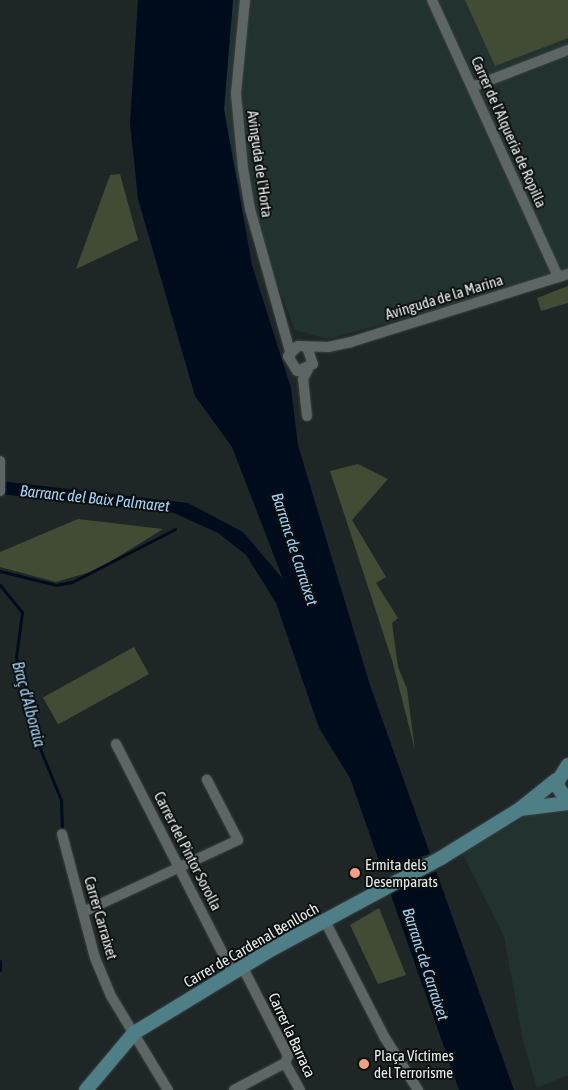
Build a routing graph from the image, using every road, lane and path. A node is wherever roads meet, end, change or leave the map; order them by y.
1 (245, 0) edge
2 (432, 0) edge
3 (568, 50) edge
4 (472, 87) junction
5 (568, 274) edge
6 (558, 277) junction
7 (284, 329) junction
8 (305, 346) junction
9 (328, 347) junction
10 (290, 351) junction
11 (311, 365) junction
12 (294, 369) junction
13 (303, 389) junction
14 (307, 416) dead end
15 (1, 469) edge
16 (0, 492) edge
17 (116, 744) dead end
18 (568, 765) edge
19 (207, 780) dead end
20 (556, 780) junction
21 (568, 802) edge
22 (520, 809) junction
23 (62, 834) dead end
24 (181, 867) junction
25 (83, 912) junction
26 (325, 921) junction
27 (237, 969) junction
28 (134, 1033) junction
29 (286, 1063) junction
30 (86, 1090) edge
31 (168, 1090) edge
32 (234, 1090) edge
33 (300, 1090) edge
34 (418, 1090) edge

1 - 7 street, Avinguda de l'Horta
2 - 4 street, Carrer de l'Alqueria de Ropilla
3 - 4 street
4 - 6 street, Carrer de l'Alqueria de Ropilla
5 - 6 street, Avinguda de la Marina
6 - 9 street, Avinguda de la Marina
7 - 8 street
7 - 10 street, Avinguda de l'Horta
8 - 9 street, Avinguda de la Marina
8 - 10 street
8 - 11 street
9 - 11 street, Avinguda de la Marina
10 - 12 street, Avinguda de l'Horta
11 - 12 street
11 - 13 street
12 - 13 street
13 - 14 street
15 - 16 street
17 - 24 street, Carrer del Pintor Sorolla
18 - 20 main road, Carrer de Cardenal Benlloch
19 - 24 street
20 - 21 main road
20 - 22 main road, Carrer de Cardenal Benlloch
21 - 22 main road
22 - 26 main road, Carrer de Cardenal Benlloch
23 - 25 street, Carrer Carraixet
24 - 25 street
24 - 27 street, Carrer del Pintor Sorolla
25 - 28 street, Carrer Carraixet
26 - 27 main road, Carrer de Cardenal Benlloch
26 - 34 street
27 - 28 main road, Carrer de Cardenal Benlloch
27 - 29 street, Carrer la Barraca
28 - 30 main road, Carrer de Cardenal Benlloch
28 - 31 street, Carrer Carraixet
29 - 32 street
29 - 33 street, Carrer la Barraca

